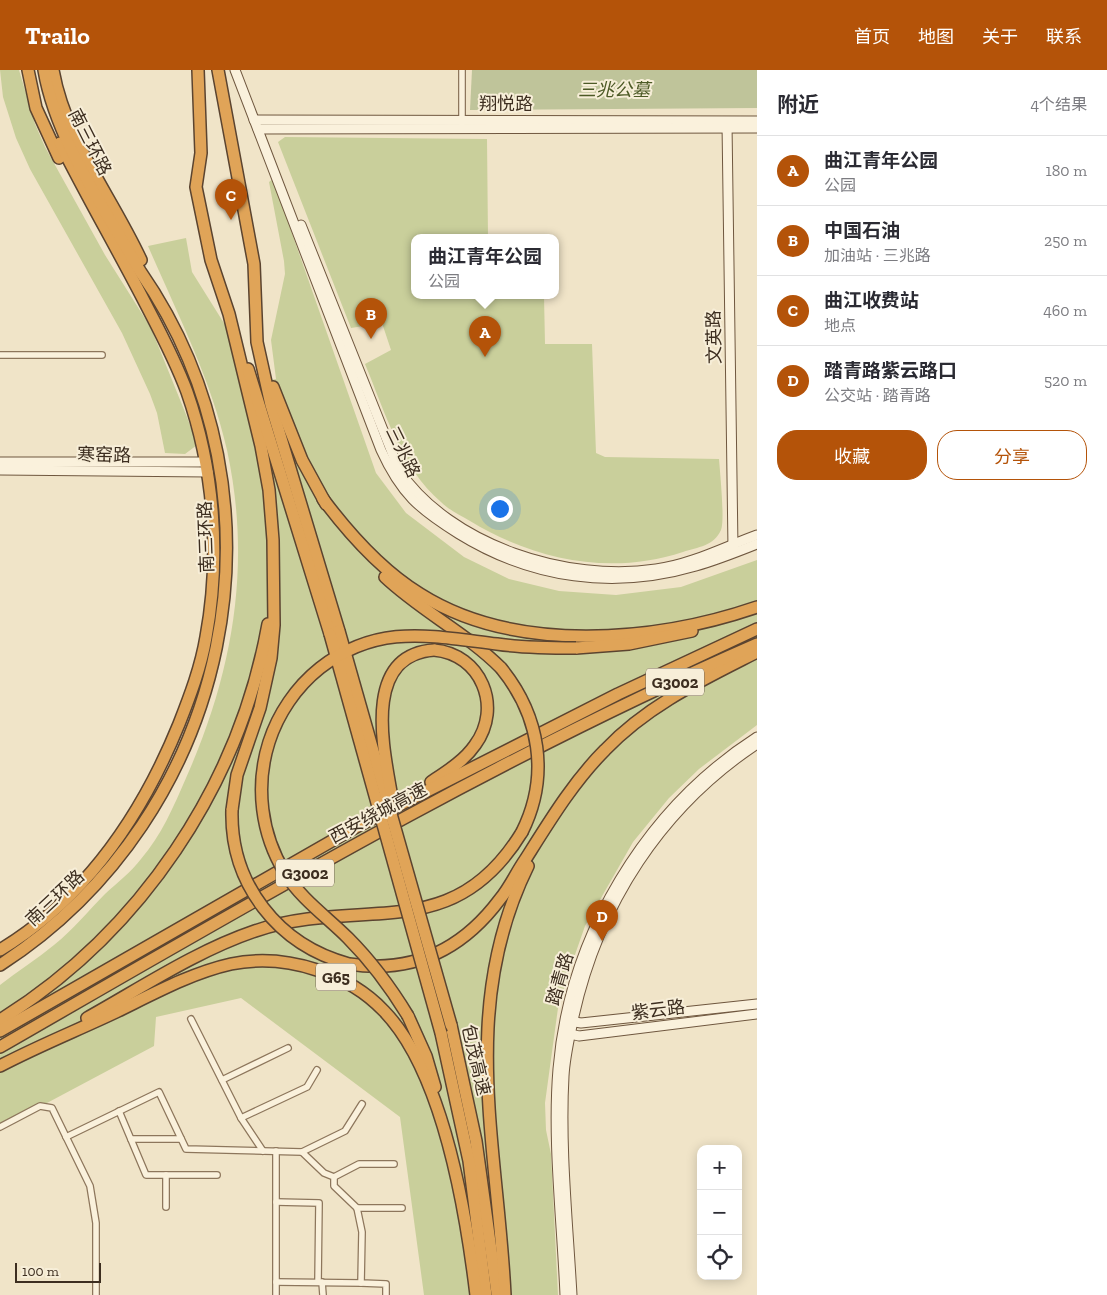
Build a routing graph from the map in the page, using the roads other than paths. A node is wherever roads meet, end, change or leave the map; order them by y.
1 (28, 70) edge
2 (37, 70) edge
3 (44, 70) edge
4 (53, 70) edge
5 (198, 70) edge
6 (218, 70) edge
7 (235, 70) edge
8 (240, 70) edge
9 (462, 70) edge
10 (757, 121) edge
11 (462, 124) junction
12 (730, 124) junction
13 (259, 125) junction
14 (757, 128) edge
15 (114, 233) junction
16 (154, 291) junction
17 (141, 295) junction
18 (231, 322) junction
19 (257, 342) junction
20 (0, 355) edge
21 (102, 355) dead end
22 (0, 462) edge
23 (207, 467) junction
24 (0, 470) edge
25 (323, 499) junction
26 (757, 534) edge
27 (757, 544) edge
28 (736, 547) junction
29 (273, 575) junction
30 (757, 607) edge
31 (757, 629) edge
32 (335, 633) junction
33 (757, 644) edge
34 (757, 652) edge
35 (757, 736) edge
36 (757, 744) edge
37 (372, 819) junction
38 (549, 824) junction
39 (398, 838) junction
40 (0, 950) edge
41 (0, 965) edge
42 (757, 1004) edge
43 (757, 1014) edge
44 (191, 1019) dead end
45 (0, 1020) edge
46 (569, 1021) junction
47 (0, 1032) edge
48 (567, 1034) junction
49 (0, 1047) edge
50 (288, 1048) dead end
51 (4, 1064) edge
52 (317, 1070) dead end
53 (222, 1080) junction
54 (362, 1104) dead end
55 (119, 1111) junction
56 (241, 1118) junction
57 (0, 1127) edge
58 (66, 1137) junction
59 (131, 1139) junction
60 (181, 1139) junction
61 (449, 1148) junction
62 (263, 1151) junction
63 (276, 1151) junction
64 (302, 1152) junction
65 (394, 1164) dead end
66 (166, 1175) junction
67 (218, 1175) dead end
68 (334, 1177) junction
69 (276, 1202) junction
70 (166, 1207) dead end
71 (357, 1208) junction
72 (402, 1208) dead end
73 (276, 1282) junction
74 (320, 1282) junction
75 (361, 1282) junction
76 (96, 1295) edge
77 (276, 1295) edge
78 (322, 1295) edge
79 (386, 1295) edge
80 (476, 1295) edge
81 (486, 1295) edge
82 (498, 1295) edge
83 (505, 1295) edge
84 (565, 1295) edge
85 (572, 1295) edge

1 - 17 highway
2 - 15 highway, 南三环路
3 - 15 highway, 南三环路
4 - 16 highway
5 - 18 highway
6 - 19 highway
7 - 13 street, 三兆路
8 - 13 street, 三兆路
9 - 11 street
10 - 12 street, 翔悦路
11 - 12 street, 翔悦路
11 - 13 street, 翔悦路
12 - 14 street, 翔悦路
12 - 28 street, 文英路
13 - 28 street, 三兆路
15 - 16 highway, 南三环路
15 - 17 highway, 南三环路
16 - 41 highway, 南三环路
17 - 23 highway, 南三环路
18 - 29 highway
18 - 32 highway
19 - 25 highway
19 - 32 highway
20 - 21 street
22 - 23 street, 寒窑路
23 - 24 street, 寒窑路
23 - 40 highway, 南三环路
25 - 30 highway
25 - 51 highway, bridge
26 - 28 street, 三兆路
27 - 28 street, 三兆路
29 - 38 highway, bridge
29 - 45 highway
30 - 61 highway, bridge
31 - 37 highway, 西安绕城高速 / G3002
32 - 39 highway, bridge
32 - 81 highway, bridge
33 - 49 highway, 西安绕城高速 / G3002
34 - 38 highway
35 - 46 street, 踏青路
36 - 46 street, 踏青路
37 - 39 highway, bridge
37 - 47 highway, 西安绕城高速
38 - 83 highway
39 - 82 highway, 包茂高速, bridge
42 - 46 street, 紫云路
43 - 48 street, 紫云路
44 - 53 street
46 - 48 street, 踏青路
48 - 84 street, 踏青路
48 - 85 street, 踏青路
50 - 53 street
51 - 61 highway, G65
52 - 56 street
53 - 56 street
54 - 64 street
55 - 58 street
55 - 59 street
55 - 60 street
56 - 62 street
57 - 58 street
58 - 76 street
59 - 60 street
59 - 66 street
60 - 62 street
61 - 80 highway, G65
62 - 63 street
63 - 64 street
63 - 69 street
64 - 68 street
65 - 68 street
66 - 67 street
66 - 70 street
68 - 71 street
69 - 73 street
69 - 74 street
71 - 72 street
71 - 75 street
73 - 74 street
73 - 77 street
74 - 75 street
74 - 78 street
75 - 79 street

